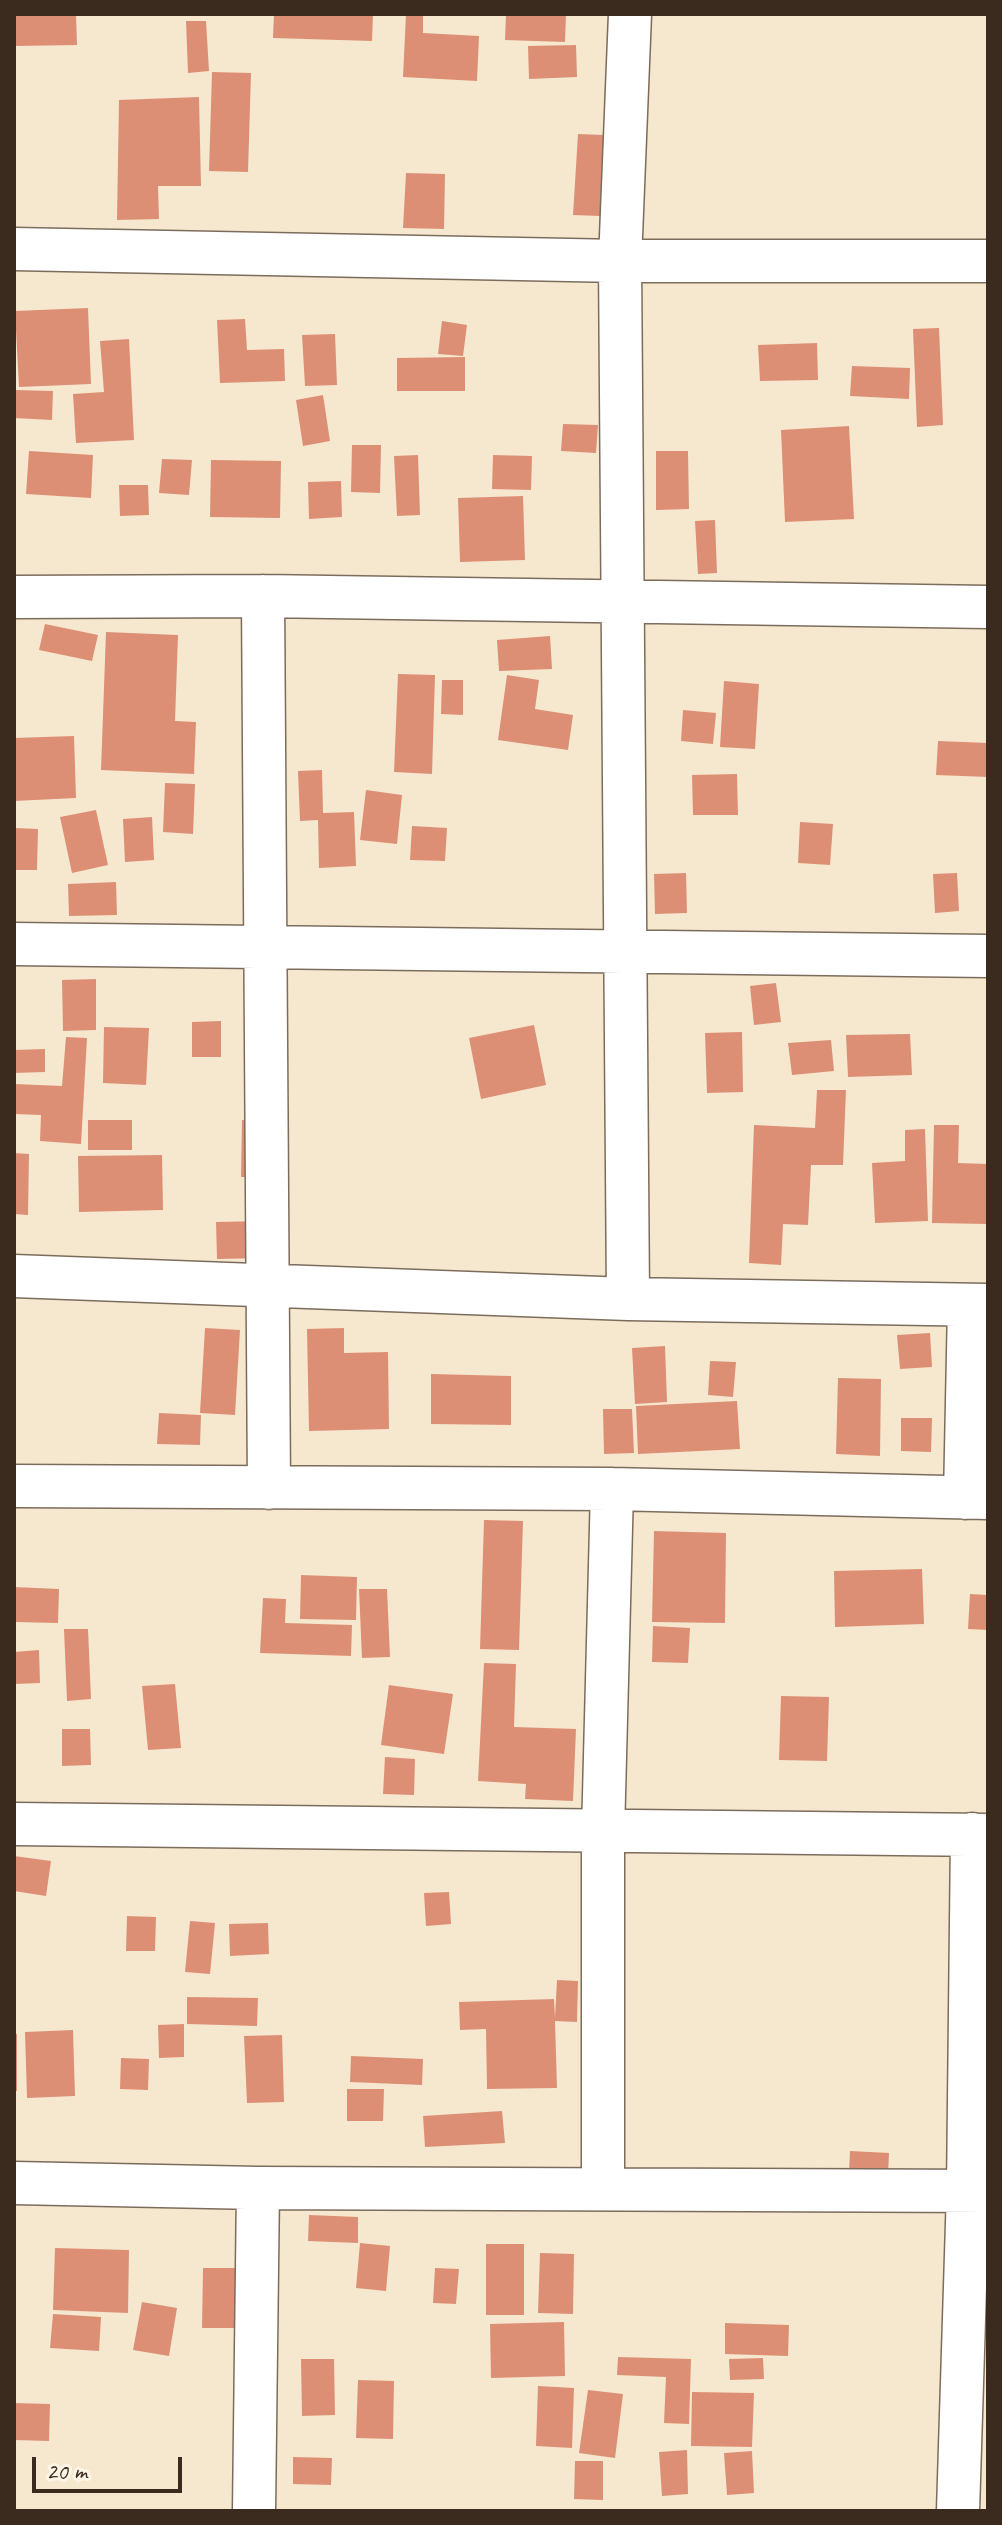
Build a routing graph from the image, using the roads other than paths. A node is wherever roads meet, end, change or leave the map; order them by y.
1 (630, 14) edge
2 (14, 249) edge
3 (620, 261) junction
4 (988, 261) edge
5 (263, 596) junction
6 (14, 597) edge
7 (623, 600) junction
8 (988, 607) edge
9 (14, 944) edge
10 (268, 947) junction
11 (625, 951) junction
12 (988, 956) edge
13 (14, 1276) edge
14 (269, 1288) junction
15 (628, 1299) junction
16 (979, 1305) edge
17 (14, 1486) edge
18 (269, 1488) junction
19 (612, 1489) junction
20 (977, 1498) edge
21 (14, 1824) edge
22 (603, 1833) junction
23 (980, 1835) edge
24 (14, 2183) edge
25 (258, 2188) junction
26 (603, 2188) junction
27 (978, 2191) edge
28 (254, 2511) edge
29 (958, 2511) edge

1 - 3 street
2 - 3 street
3 - 4 street
3 - 7 street
5 - 6 street
5 - 7 street
5 - 10 street
7 - 8 street
7 - 11 street
9 - 10 street
10 - 11 street
10 - 14 street
11 - 12 street
11 - 15 street
13 - 14 street
14 - 15 street
14 - 18 street
15 - 16 street
16 - 20 street
17 - 18 street
18 - 19 street
19 - 20 street
19 - 22 street
21 - 22 street
22 - 23 street
22 - 26 street
23 - 27 street
24 - 25 street
25 - 26 street
25 - 28 street
26 - 27 street
27 - 29 street

